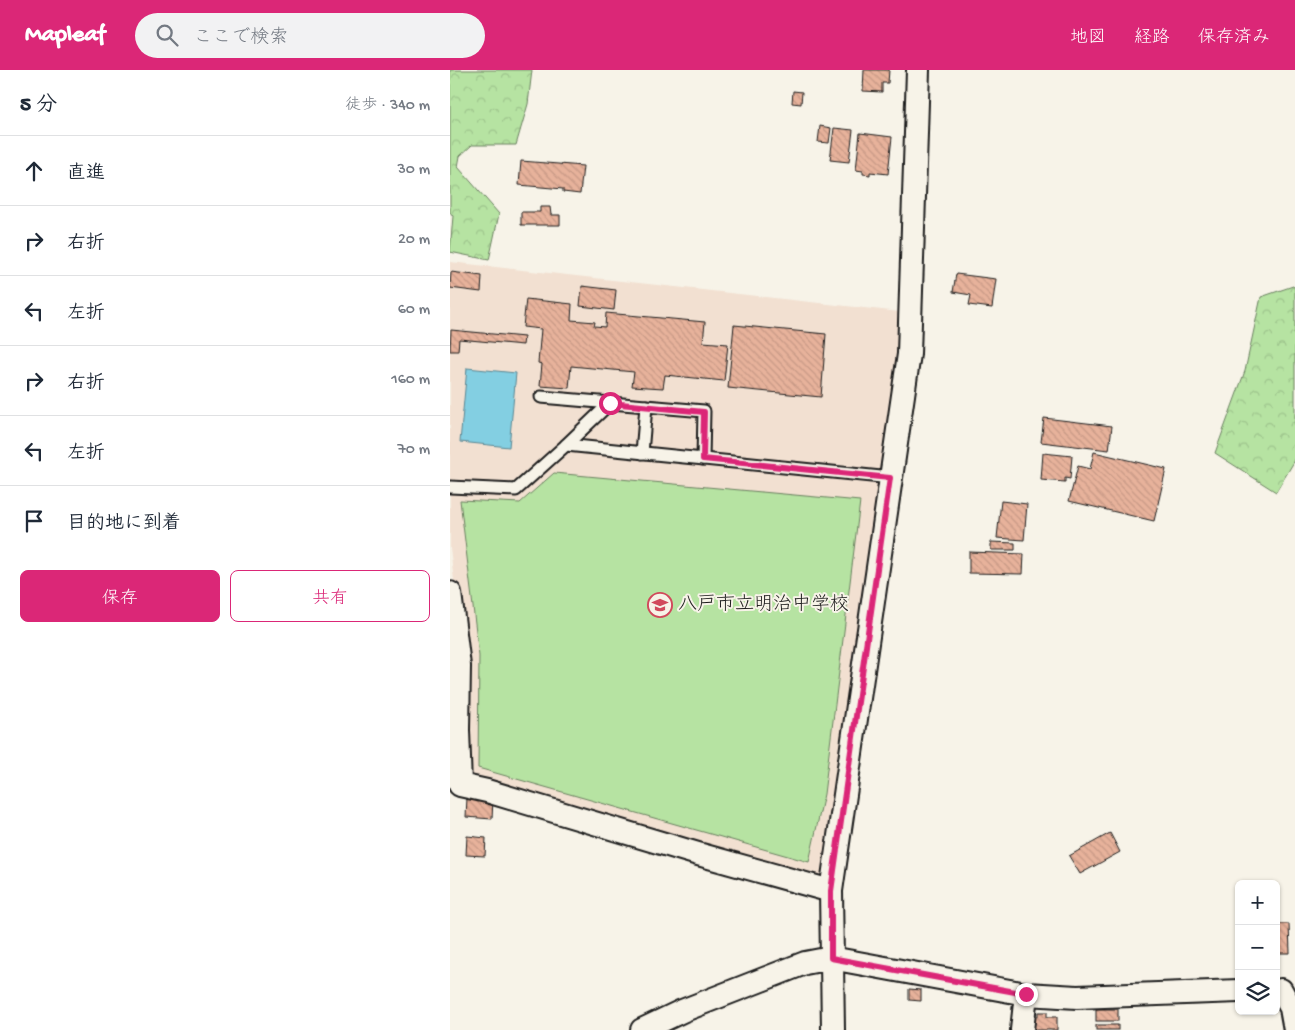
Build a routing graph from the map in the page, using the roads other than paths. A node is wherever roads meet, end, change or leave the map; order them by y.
1 (918, 70) edge
2 (541, 397) dead end
3 (610, 403) junction
4 (646, 406) junction
5 (566, 445) junction
6 (642, 453) junction
7 (703, 459) junction
8 (890, 478) junction
9 (450, 487) edge
10 (450, 593) edge
11 (831, 891) junction
12 (831, 958) junction
13 (1284, 989) edge
14 (1235, 991) edge
15 (1026, 994) junction
16 (642, 1030) edge
17 (833, 1030) edge
18 (1022, 1030) edge
19 (1295, 1030) edge

1 - 8 street
2 - 3 lane
3 - 4 lane
3 - 5 lane
4 - 6 lane
4 - 7 lane
5 - 6 lane
5 - 9 lane
6 - 7 lane
7 - 8 lane
8 - 11 street
10 - 11 street
11 - 12 street
12 - 15 street
12 - 16 street
12 - 17 street
13 - 19 street
14 - 15 street
15 - 18 street

